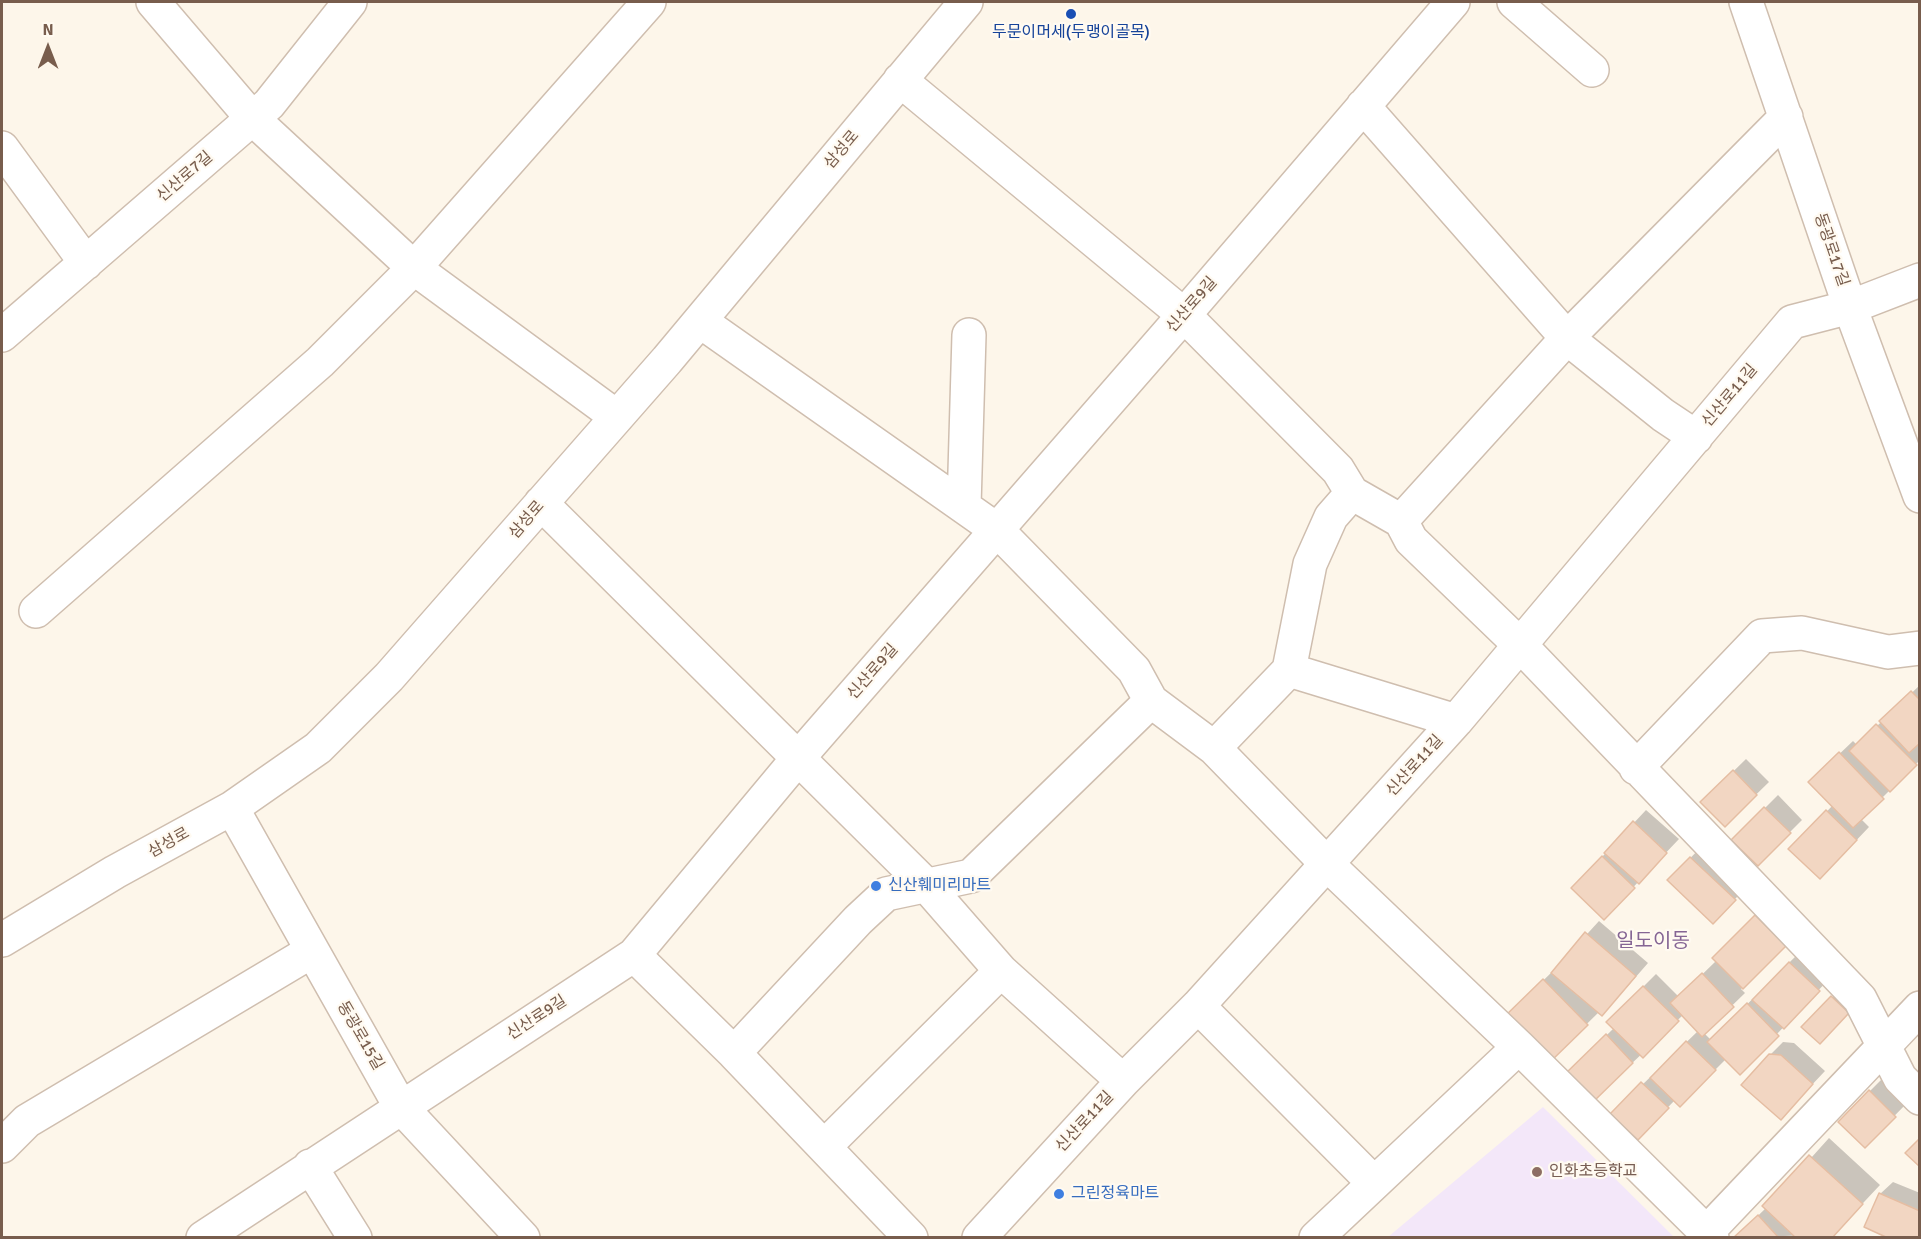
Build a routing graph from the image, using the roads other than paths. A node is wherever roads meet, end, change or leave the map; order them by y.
1 (153, 2) edge
2 (350, 2) edge
3 (649, 2) edge
4 (966, 2) edge
5 (1453, 2) edge
6 (1514, 2) edge
7 (1746, 2) edge
8 (1592, 70) dead end
9 (900, 80) junction
10 (1363, 106) junction
11 (1786, 117) junction
12 (252, 118) junction
13 (2, 148) edge
14 (86, 262) junction
15 (414, 268) junction
16 (1920, 280) edge
17 (1850, 307) junction
18 (1184, 315) junction
19 (700, 321) junction
20 (2, 335) edge
21 (969, 335) dead end
22 (1567, 338) junction
23 (617, 417) junction
24 (1696, 436) junction
25 (1353, 493) junction
26 (1920, 496) edge
27 (541, 503) junction
28 (964, 506) junction
29 (1401, 521) junction
30 (997, 530) junction
31 (36, 611) dead end
32 (1521, 646) junction
33 (1920, 648) edge
34 (1289, 670) junction
35 (1151, 701) junction
36 (1456, 722) junction
37 (1214, 747) junction
38 (799, 757) junction
39 (1636, 768) junction
40 (231, 808) junction
41 (1327, 864) junction
42 (926, 885) junction
43 (2, 940) edge
44 (312, 951) junction
45 (634, 955) junction
46 (1001, 972) junction
47 (1198, 1006) junction
48 (1920, 1008) edge
49 (1883, 1044) junction
50 (1519, 1047) junction
51 (734, 1053) junction
52 (1123, 1081) junction
53 (1920, 1098) edge
54 (400, 1106) junction
55 (2, 1146) edge
56 (825, 1146) junction
57 (310, 1166) junction
58 (1374, 1183) junction
59 (1710, 1235) edge
60 (208, 1236) edge
61 (355, 1238) edge
62 (523, 1238) edge
63 (911, 1238) edge
64 (979, 1238) edge
65 (1316, 1238) edge

1 - 12 street
2 - 12 street, 신산로7길
3 - 15 street
4 - 9 street, 삼성로
5 - 10 street, 신산로9길
6 - 8 street
7 - 11 street, 동광로17길
9 - 18 street
9 - 19 street, 삼성로
10 - 18 street, 신산로9길
10 - 22 street
11 - 17 street, 동광로17길
11 - 22 street
12 - 14 street, 신산로7길
12 - 15 street
13 - 14 street
14 - 20 street, 신산로7길
15 - 23 street
15 - 31 street
16 - 17 street, 신산로11길
17 - 24 street, 신산로11길
17 - 26 street, 동광로17길
18 - 25 street
18 - 30 street, 신산로9길
19 - 23 street, 삼성로
19 - 28 street
21 - 28 street
22 - 24 street
22 - 29 street
23 - 27 street, 삼성로
24 - 32 street, 신산로11길
25 - 29 street
25 - 34 street
27 - 38 street
27 - 40 street, 삼성로
28 - 30 street
29 - 32 street
30 - 35 street
30 - 38 street, 신산로9길
32 - 36 street, 신산로11길
32 - 39 street
33 - 39 street
34 - 36 street
34 - 37 street
35 - 37 street
35 - 42 street
36 - 41 street, 신산로11길
37 - 41 street
38 - 42 street
38 - 45 street, 신산로9길
39 - 49 street
40 - 43 street, 삼성로
40 - 44 street, 동광로15길
41 - 47 street, 신산로11길
41 - 50 street
42 - 46 street
42 - 51 street
44 - 54 street, 동광로15길
44 - 55 street
45 - 51 street
45 - 54 street, 신산로9길
46 - 52 street
46 - 56 street
47 - 52 street, 신산로11길
47 - 58 street
48 - 49 street
49 - 53 street
49 - 59 street
50 - 58 street
50 - 59 street
51 - 56 street
52 - 64 street, 신산로11길
54 - 57 street, 신산로9길
54 - 62 street, 동광로15길
56 - 63 street
57 - 60 street, 신산로9길
57 - 61 street
58 - 65 street

